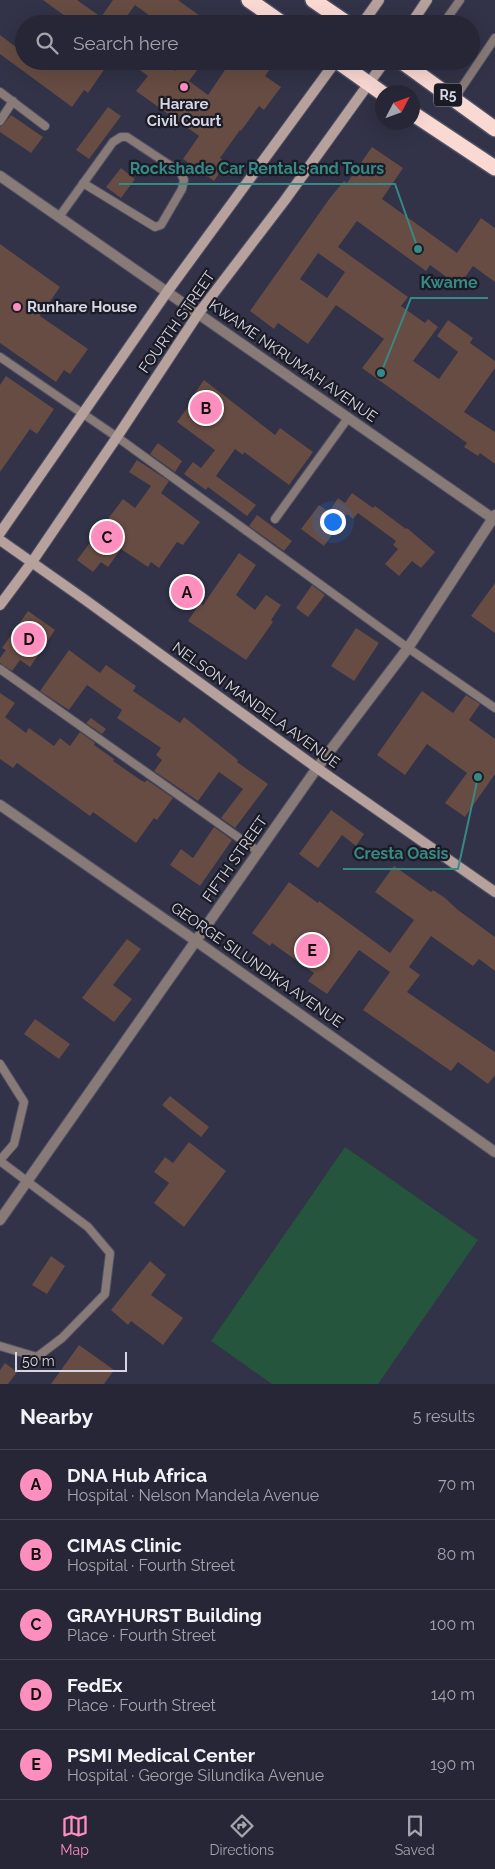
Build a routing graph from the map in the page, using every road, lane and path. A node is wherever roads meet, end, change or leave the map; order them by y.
1 (249, 0) edge
2 (314, 0) edge
3 (379, 0) edge
4 (427, 0) edge
5 (459, 0) edge
6 (270, 15) edge
7 (335, 15) edge
8 (368, 15) edge
9 (417, 15) edge
10 (450, 15) edge
11 (495, 38) edge
12 (480, 60) edge
13 (329, 70) edge
14 (349, 70) edge
15 (382, 70) edge
16 (418, 70) edge
17 (473, 70) edge
18 (377, 85) edge
19 (375, 88) edge
20 (375, 90) edge
21 (0, 92) edge
22 (454, 99) junction
23 (13, 101) junction
24 (420, 118) edge
25 (0, 121) edge
26 (46, 126) dead end
27 (495, 129) edge
28 (495, 168) edge
29 (0, 176) edge
30 (83, 183) junction
31 (59, 217) junction
32 (167, 292) junction
33 (198, 314) junction
34 (0, 357) edge
35 (82, 414) junction
36 (348, 418) junction
37 (117, 437) junction
38 (494, 518) edge
39 (275, 519) dead end
40 (0, 533) edge
41 (0, 540) edge
42 (32, 562) junction
43 (0, 605) edge
44 (408, 648) junction
45 (0, 669) edge
46 (495, 708) edge
47 (317, 768) junction
48 (0, 805) edge
49 (259, 852) junction
50 (495, 892) edge
51 (196, 941) junction
52 (0, 1064) edge
53 (495, 1152) edge
54 (0, 1160) edge
55 (28, 1180) junction
56 (0, 1220) edge
57 (0, 1346) edge

1 - 6 highway
2 - 7 highway
3 - 8 main road
4 - 9 main road
5 - 10 lane
11 - 12 lane
13 - 32 main road
14 - 19 highway
15 - 18 main road, FOURTH STREET
16 - 22 highway, R5
17 - 22 lane
20 - 33 main road, FOURTH STREET
21 - 23 lane
22 - 27 highway, R5
23 - 25 lane
23 - 26 lane
24 - 28 highway, R5
29 - 31 street, KWAME NKRUMAH AVENUE
30 - 30 lane
30 - 31 lane
31 - 32 street, KWAME NKRUMAH AVENUE
32 - 33 street, KWAME NKRUMAH AVENUE
32 - 35 main road
33 - 36 street, KWAME NKRUMAH AVENUE
33 - 37 main road, FOURTH STREET
34 - 35 lane
35 - 37 lane
35 - 40 main road
36 - 38 street, KWAME NKRUMAH AVENUE
36 - 39 lane
37 - 42 main road, FOURTH STREET
37 - 44 lane
38 - 44 street, FIFTH STREET
41 - 42 main road, NELSON MANDELA AVENUE
42 - 43 main road, FOURTH STREET
42 - 47 main road, NELSON MANDELA AVENUE
44 - 46 lane
44 - 47 street, FIFTH STREET
45 - 49 lane
47 - 49 street, FIFTH STREET
47 - 50 main road, NELSON MANDELA AVENUE
48 - 51 street, GEORGE SILUNDIKA AVENUE
49 - 51 street, FIFTH STREET
51 - 53 street, GEORGE SILUNDIKA AVENUE
51 - 55 street, FIFTH STREET
52 - 54 lane
54 - 55 lane
55 - 56 street, FIFTH STREET
55 - 57 lane

